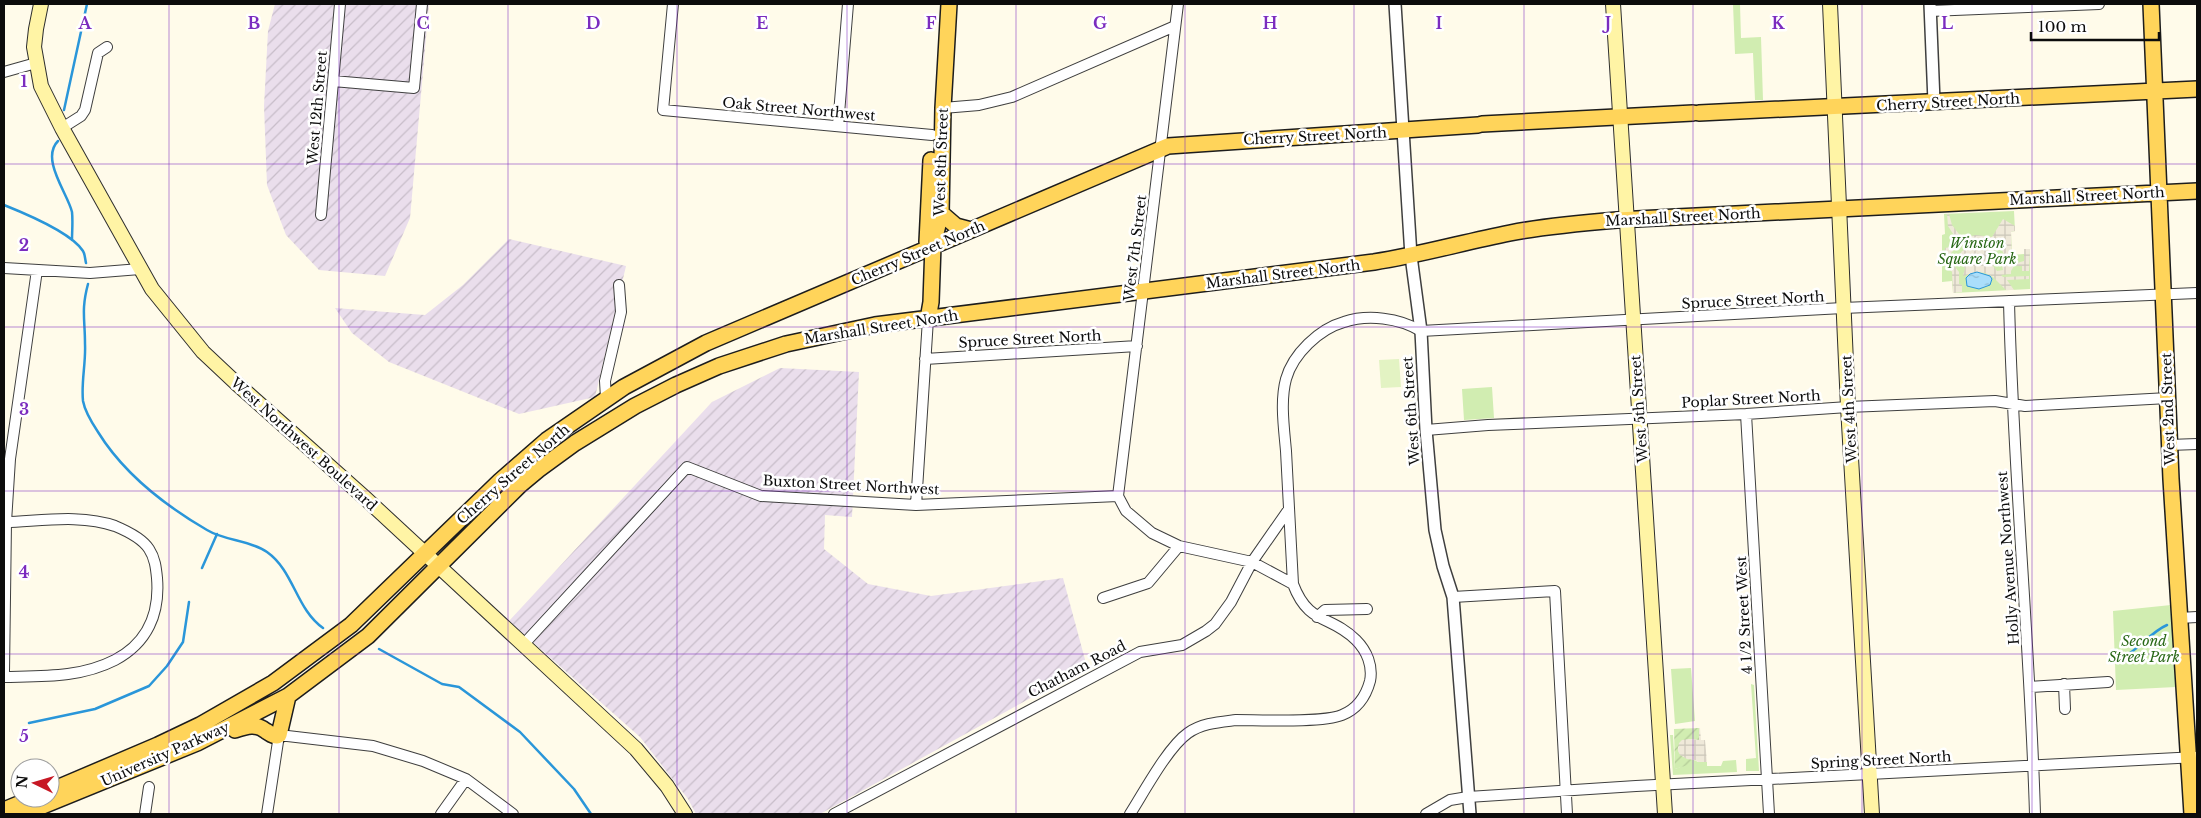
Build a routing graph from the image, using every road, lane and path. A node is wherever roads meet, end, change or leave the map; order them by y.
1 (41, 4) edge
2 (340, 4) edge
3 (422, 4) edge
4 (673, 4) edge
5 (848, 4) edge
6 (939, 4) edge
7 (949, 4) edge
8 (1178, 4) edge
9 (1395, 4) edge
10 (1613, 4) edge
11 (1830, 4) edge
12 (2099, 4) edge
13 (2151, 4) edge
14 (1930, 8) edge
15 (1175, 26) junction
16 (107, 47) dead end
17 (36, 63) junction
18 (4, 72) edge
19 (333, 81) junction
20 (2197, 89) edge
21 (2154, 91) junction
22 (1934, 102) junction
23 (1835, 107) junction
24 (943, 108) junction
25 (1620, 116) junction
26 (838, 126) junction
27 (62, 128) junction
28 (1403, 131) junction
29 (932, 135) junction
30 (1160, 148) junction
31 (2197, 191) edge
32 (2158, 193) junction
33 (1839, 209) junction
34 (941, 213) junction
35 (321, 215) dead end
36 (1626, 220) junction
37 (971, 230) junction
38 (930, 247) junction
39 (1412, 256) junction
40 (4, 268) edge
41 (140, 269) junction
42 (37, 270) junction
43 (619, 285) dead end
44 (1144, 291) junction
45 (2197, 293) edge
46 (2163, 294) junction
47 (2009, 301) junction
48 (1843, 308) junction
49 (928, 319) junction
50 (1633, 321) junction
51 (1421, 331) junction
52 (1137, 346) junction
53 (925, 359) junction
54 (606, 398) junction
55 (2168, 398) junction
56 (2012, 402) junction
57 (1848, 407) junction
58 (1746, 414) junction
59 (1640, 419) junction
60 (1426, 430) junction
61 (2197, 444) edge
62 (2169, 445) junction
63 (1118, 496) junction
64 (916, 505) junction
65 (1289, 508) junction
66 (6, 522) junction
67 (1179, 546) junction
68 (425, 553) junction
69 (1252, 562) junction
70 (438, 566) junction
71 (1294, 584) junction
72 (1454, 597) junction
73 (1103, 598) dead end
74 (1367, 609) dead end
75 (1317, 617) junction
76 (2197, 617) edge
77 (2179, 618) junction
78 (523, 646) junction
79 (4, 672) edge
80 (4, 677) edge
81 (2108, 682) dead end
82 (2064, 684) junction
83 (2030, 686) junction
84 (288, 696) junction
85 (2065, 709) dead end
86 (220, 732) junction
87 (279, 734) junction
88 (2193, 757) edge
89 (2034, 765) junction
90 (1870, 775) junction
91 (466, 779) junction
92 (1768, 780) junction
93 (1664, 785) junction
94 (60, 787) edge
95 (149, 787) dead end
96 (1566, 790) junction
97 (1468, 797) junction
98 (23, 814) edge
99 (145, 814) edge
100 (267, 814) edge
101 (441, 814) edge
102 (513, 814) edge
103 (686, 814) edge
104 (834, 814) edge
105 (1130, 814) edge
106 (1426, 814) edge
107 (1470, 814) edge
108 (1567, 814) edge
109 (1665, 814) edge
110 (1769, 814) edge
111 (1872, 814) edge
112 (2035, 814) edge
113 (2192, 814) edge

1 - 17 main road, West Northwest Boulevard
2 - 19 street, West 12th Street
3 - 19 street
4 - 26 street, Oak Street Northwest
5 - 26 street
6 - 29 main road, West 8th Street
7 - 24 main road, West 8th Street
8 - 15 street, West 7th Street
9 - 28 street, West 6th Street
10 - 25 main road, West 5th Street
11 - 23 main road, West 4th Street
12 - 14 street
13 - 21 main road, West 2nd Street
14 - 22 street
15 - 24 street
15 - 30 street, West 7th Street
16 - 27 street
17 - 18 street
17 - 27 main road, West Northwest Boulevard
19 - 35 street, West 12th Street
20 - 21 main road, Cherry Street North
21 - 22 main road, Cherry Street North
21 - 32 main road, West 2nd Street
22 - 23 main road, Cherry Street North
23 - 25 main road, Cherry Street North
23 - 33 main road, West 4th Street
24 - 34 main road, West 8th Street
25 - 28 main road, Cherry Street North
25 - 36 main road, West 5th Street
26 - 29 street, Oak Street Northwest
27 - 41 main road, West Northwest Boulevard
28 - 30 main road, Cherry Street North
28 - 39 street, West 6th Street
29 - 38 main road, West 8th Street
30 - 37 main road, Cherry Street North
30 - 44 street, West 7th Street
31 - 32 main road, Marshall Street North
32 - 33 main road, Marshall Street North
32 - 46 main road, West 2nd Street
33 - 36 main road, Marshall Street North
33 - 48 main road, West 4th Street
34 - 37 main road
34 - 38 main road, West 8th Street
36 - 39 main road, Marshall Street North
36 - 50 main road, West 5th Street
37 - 38 main road, Cherry Street North
38 - 49 main road, West 8th Street
38 - 54 main road, Cherry Street North
39 - 44 main road, Marshall Street North
39 - 51 street, West 6th Street
40 - 42 street
41 - 42 street
41 - 68 main road, West Northwest Boulevard
42 - 66 street
43 - 54 street
44 - 49 main road, Marshall Street North
44 - 52 street, West 7th Street
45 - 46 street, Spruce Street North
46 - 47 street, Spruce Street North
46 - 55 main road, West 2nd Street
47 - 48 street, Spruce Street North
47 - 56 street, Holly Avenue Northwest
48 - 50 street, Spruce Street North
48 - 57 main road, West 4th Street
49 - 53 street, West 8th Street
49 - 70 main road, Marshall Street North
50 - 51 street, Spruce Street North
50 - 59 main road, West 5th Street
51 - 60 street, West 6th Street
51 - 65 street, Spruce Street North
52 - 53 street, Spruce Street North
52 - 63 street, West 7th Street
53 - 64 street, West 8th Street
54 - 68 main road, Cherry Street North
55 - 56 street, Poplar Street North
55 - 62 main road, West 2nd Street
56 - 57 street, Poplar Street North
56 - 83 street, Holly Avenue Northwest
57 - 58 street, Poplar Street North
57 - 90 main road, West 4th Street
58 - 59 street, Poplar Street North
58 - 92 street, 4 1/2 Street West
59 - 60 street, Poplar Street North
59 - 93 main road, West 5th Street
60 - 72 street, West 6th Street
61 - 62 street
62 - 77 main road, West 2nd Street
63 - 64 street, Buxton Street Northwest
63 - 67 street
64 - 78 street, Buxton Street Northwest
65 - 69 street, Chatham Road
65 - 71 street, Spruce Street North
66 - 79 street
66 - 80 street
67 - 69 street
67 - 73 street
68 - 70 main road, West Northwest Boulevard
68 - 94 main road, University Parkway
69 - 71 street
69 - 104 street, Chatham Road
70 - 78 main road, West Northwest Boulevard
70 - 84 main road, University Parkway
71 - 75 street
72 - 96 street
72 - 97 street, West 6th Street
74 - 75 street
75 - 105 street
76 - 77 street
77 - 88 main road, West 2nd Street
78 - 103 main road, West Northwest Boulevard
81 - 82 street
82 - 83 street
82 - 85 street
83 - 89 street, Holly Avenue Northwest
84 - 86 main road, University Parkway
84 - 87 main road
86 - 87 main road
86 - 98 main road, University Parkway
87 - 91 street
87 - 100 street
88 - 89 street, Spring Street North
88 - 113 main road, West 2nd Street
89 - 90 street, Spring Street North
89 - 112 street, Holly Avenue Northwest
90 - 92 street, Spring Street North
90 - 111 main road, West 4th Street
91 - 101 street
91 - 102 street
92 - 93 street, Spring Street North
92 - 110 street, 4 1/2 Street West
93 - 96 street, Spring Street North
93 - 109 main road, West 5th Street
95 - 99 street
96 - 97 street, Spring Street North
96 - 108 street
97 - 106 street, Spring Street North
97 - 107 street, West 6th Street

